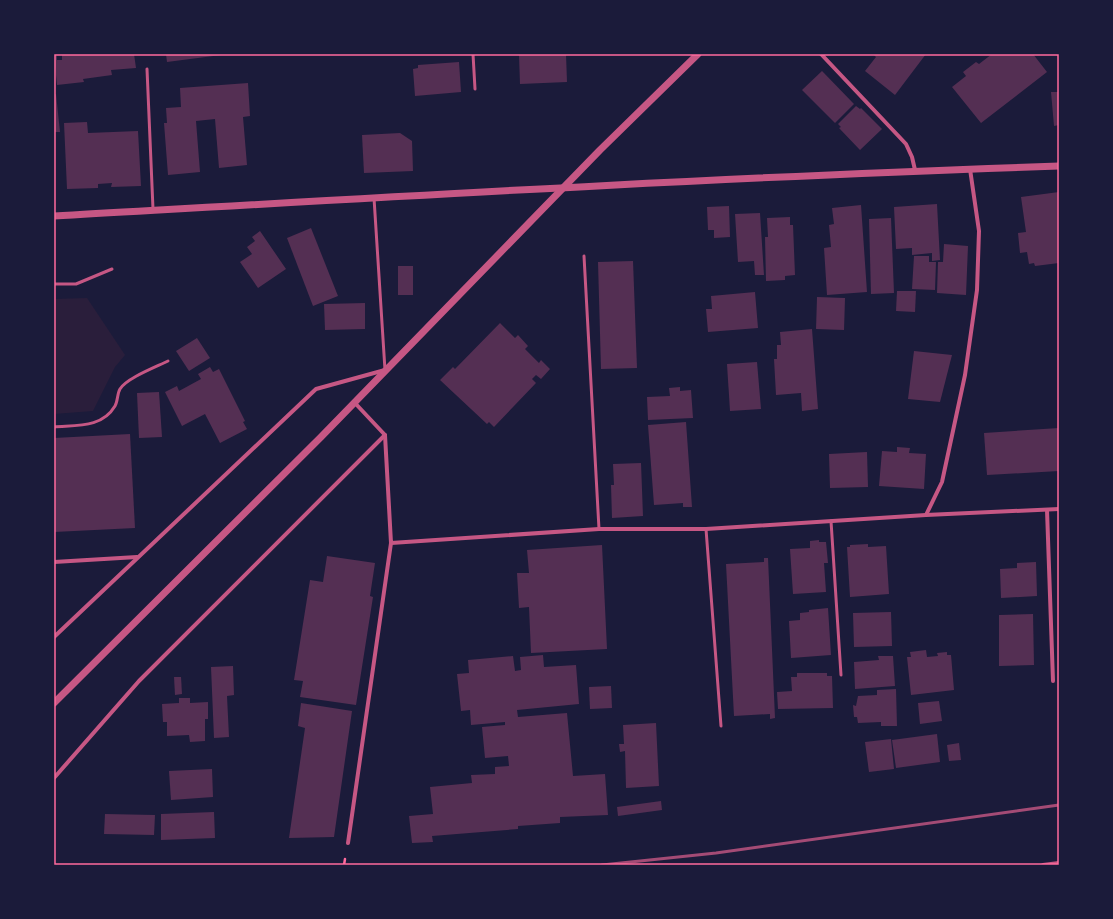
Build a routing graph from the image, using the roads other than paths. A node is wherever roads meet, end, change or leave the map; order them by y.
1 (473, 54) edge
2 (698, 54) edge
3 (821, 54) edge
4 (147, 69) dead end
5 (475, 89) dead end
6 (1059, 166) edge
7 (970, 169) junction
8 (915, 170) junction
9 (564, 186) junction
10 (374, 198) junction
11 (153, 210) junction
12 (54, 216) edge
13 (584, 256) dead end
14 (112, 269) dead end
15 (54, 284) edge
16 (168, 361) dead end
17 (385, 370) junction
18 (354, 402) junction
19 (54, 427) edge
20 (385, 435) junction
21 (1059, 509) edge
22 (1047, 510) junction
23 (926, 515) junction
24 (831, 521) junction
25 (706, 529) junction
26 (599, 530) junction
27 (391, 543) junction
28 (138, 558) junction
29 (54, 562) edge
30 (54, 637) edge
31 (841, 676) dead end
32 (1053, 681) dead end
33 (54, 703) edge
34 (721, 726) dead end
35 (54, 778) edge
36 (348, 843) dead end
37 (1059, 863) edge
38 (1043, 865) edge

1 - 5 lane
2 - 9 street
3 - 8 street
4 - 11 lane
6 - 7 street
7 - 8 street
7 - 23 street
8 - 9 street
9 - 10 street
9 - 17 street
10 - 11 street
10 - 17 lane
11 - 12 street
13 - 26 lane
14 - 15 lane
16 - 19 lane
17 - 18 street
17 - 28 street
18 - 20 street
18 - 33 street
20 - 27 street
20 - 35 street
21 - 22 street
22 - 23 street
22 - 32 street
23 - 24 street
24 - 25 street
24 - 31 lane
25 - 26 street
25 - 34 lane
26 - 27 street
27 - 36 street
28 - 29 street
28 - 30 street
37 - 38 street

